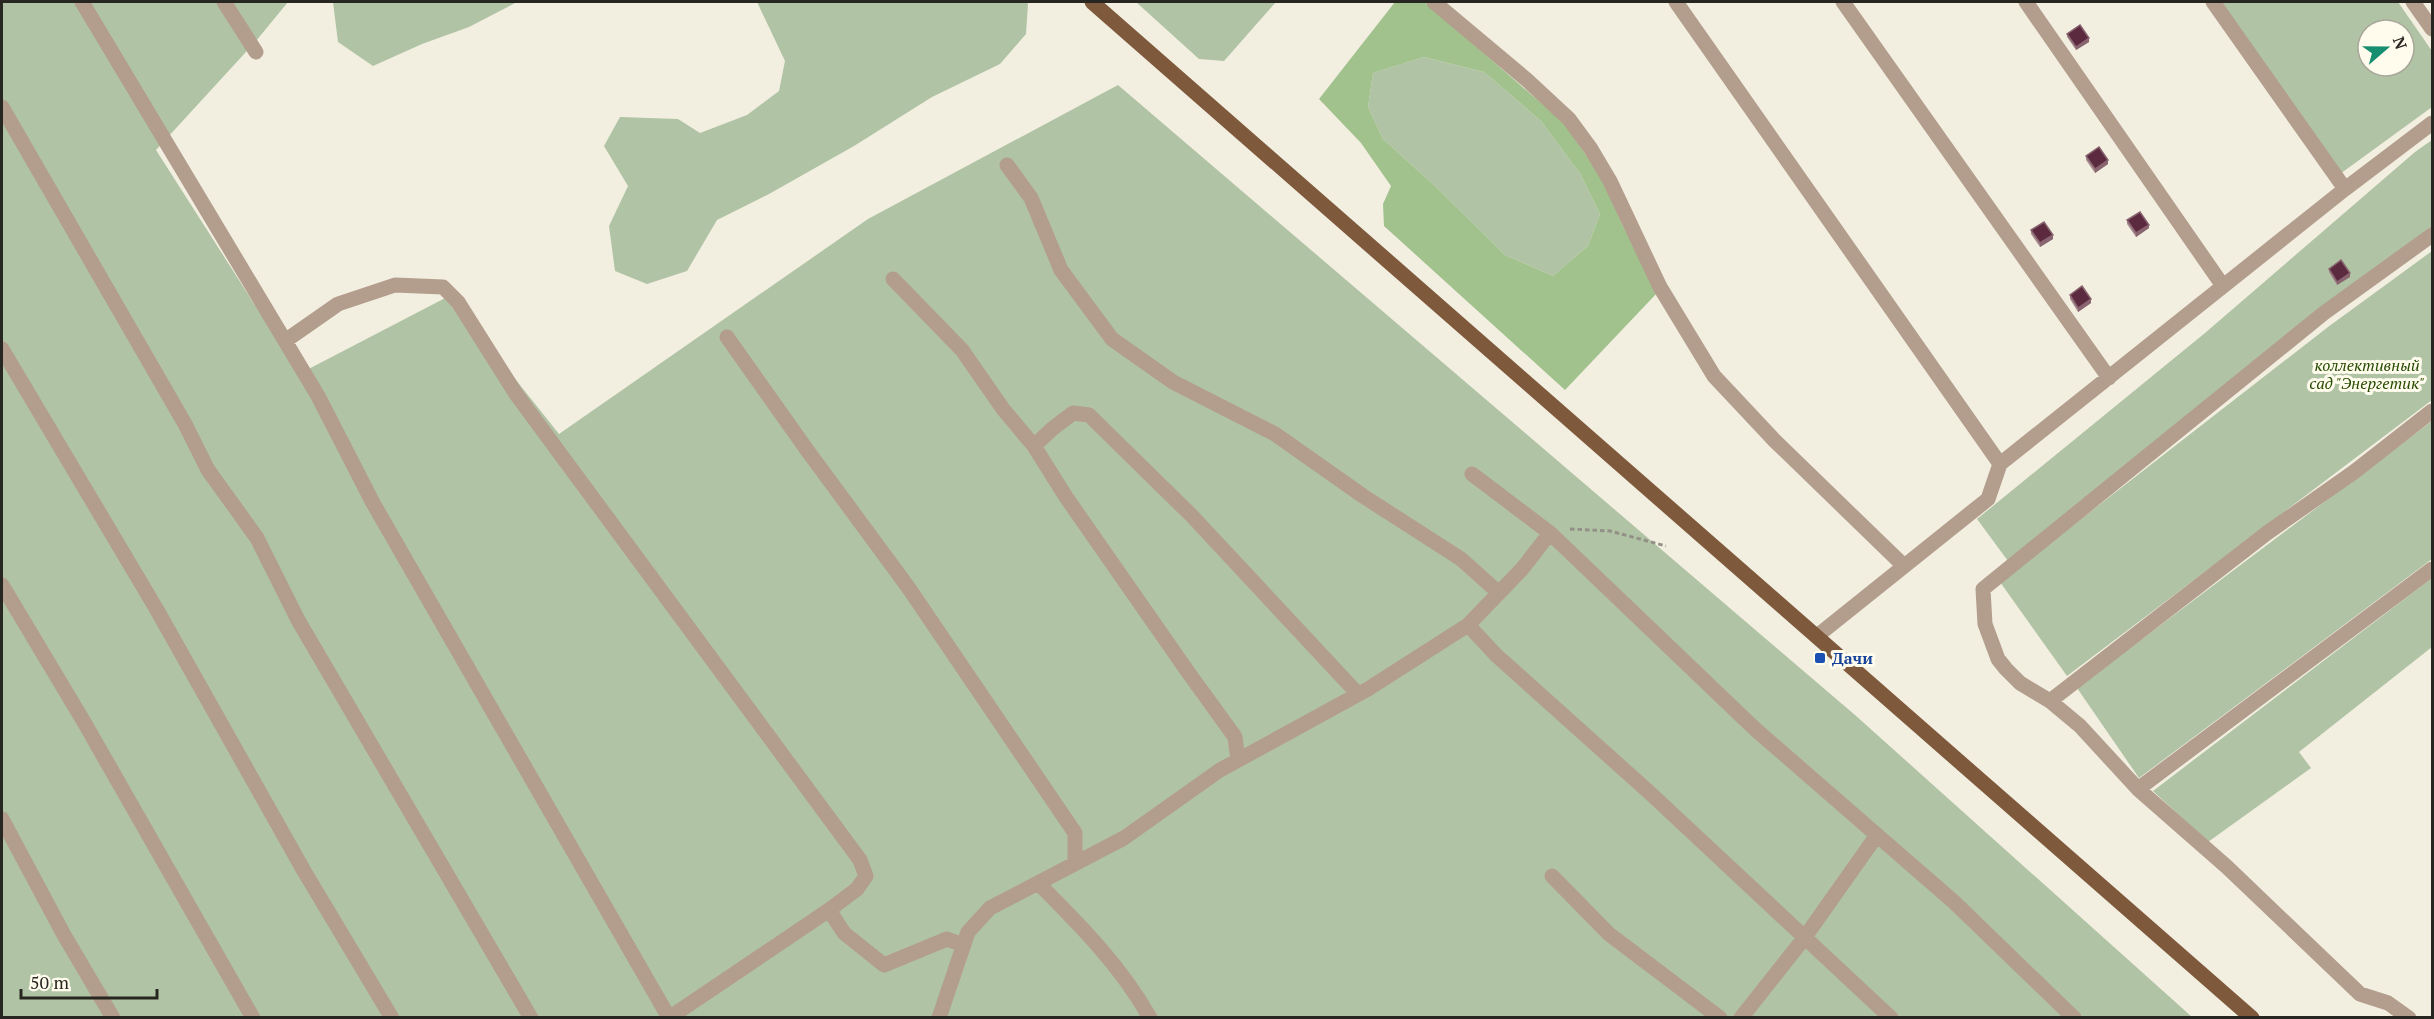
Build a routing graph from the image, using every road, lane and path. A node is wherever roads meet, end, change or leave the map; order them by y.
1 (82, 2) edge
2 (224, 2) edge
3 (1092, 2) edge
4 (1434, 2) edge
5 (1676, 2) edge
6 (1843, 2) edge
7 (2026, 2) edge
8 (2212, 2) edge
9 (2413, 2) edge
10 (2433, 29) edge
11 (256, 52) dead end
12 (2, 107) edge
13 (2433, 123) edge
14 (1007, 165) dead end
15 (2345, 189) junction
16 (2433, 235) edge
17 (893, 279) dead end
18 (2223, 286) junction
19 (727, 337) dead end
20 (285, 341) junction
21 (2, 349) edge
22 (2109, 378) junction
23 (2433, 411) edge
24 (1034, 446) junction
25 (2000, 464) junction
26 (1472, 474) dead end
27 (1550, 533) junction
28 (1665, 546) dead end
29 (1903, 565) junction
30 (2433, 569) edge
31 (2, 585) edge
32 (1499, 593) junction
33 (1468, 625) junction
34 (1818, 636) junction
35 (1359, 694) junction
36 (2050, 701) junction
37 (1238, 760) junction
38 (2138, 789) junction
39 (2, 819) edge
40 (1877, 835) junction
41 (1076, 863) junction
42 (1552, 876) dead end
43 (1038, 883) junction
44 (829, 910) junction
45 (1805, 937) junction
46 (963, 945) junction
47 (113, 1017) edge
48 (253, 1017) edge
49 (392, 1017) edge
50 (531, 1017) edge
51 (668, 1017) edge
52 (939, 1017) edge
53 (1150, 1017) edge
54 (1720, 1017) edge
55 (1741, 1017) edge
56 (1892, 1017) edge
57 (2074, 1017) edge
58 (2252, 1017) edge
59 (2409, 1017) edge

1 - 20 lane
2 - 11 lane
3 - 34 main road
4 - 29 lane
5 - 25 lane
6 - 22 lane
7 - 18 lane
8 - 15 lane
9 - 10 lane
12 - 50 lane
13 - 15 lane
14 - 32 lane
15 - 18 lane
16 - 36 lane
17 - 24 lane
18 - 22 lane
19 - 41 lane
20 - 44 lane
20 - 51 lane
21 - 49 lane
22 - 25 lane
23 - 36 lane
24 - 35 lane
24 - 37 lane
25 - 29 lane
26 - 27 lane
27 - 28 path
27 - 32 lane
27 - 40 lane
29 - 34 lane
30 - 38 lane
31 - 48 lane
32 - 33 lane
33 - 35 lane
33 - 45 lane
34 - 58 main road
35 - 37 lane
36 - 38 lane
37 - 41 lane
38 - 59 lane
39 - 47 lane
40 - 45 lane
40 - 57 lane
41 - 43 lane
42 - 54 lane
43 - 46 lane
43 - 53 lane
44 - 46 lane
44 - 51 lane
45 - 55 lane
45 - 56 lane
46 - 52 lane

